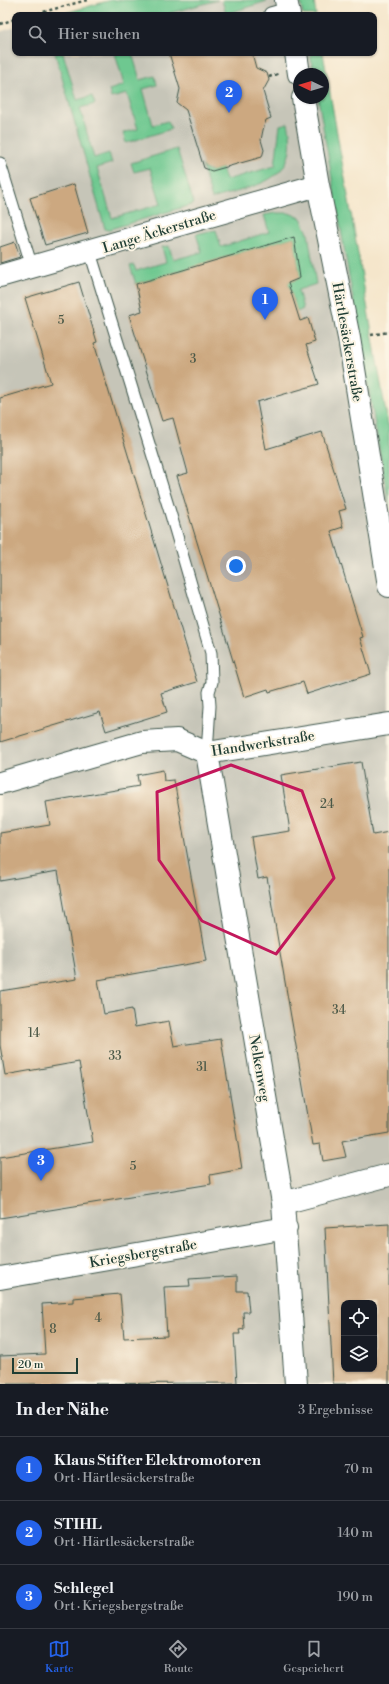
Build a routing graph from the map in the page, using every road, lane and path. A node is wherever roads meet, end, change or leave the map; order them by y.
1 (87, 0) edge
2 (43, 12) edge
3 (12, 21) edge
4 (0, 24) edge
5 (296, 56) edge
6 (298, 68) edge
7 (275, 75) dead end
8 (269, 77) dead end
9 (304, 104) edge
10 (0, 163) edge
11 (318, 185) junction
12 (90, 252) junction
13 (32, 267) junction
14 (0, 276) edge
15 (389, 586) edge
16 (389, 724) edge
17 (207, 753) junction
18 (0, 783) edge
19 (389, 1176) edge
20 (283, 1203) junction
21 (286, 1228) junction
22 (0, 1278) edge
23 (296, 1384) edge

1 - 2 path
3 - 4 path
5 - 6 street
7 - 8 path
9 - 11 street, Härtlesäckerstraße
10 - 13 lane
11 - 12 street, Lange Äckerstraße
11 - 15 street, Härtlesäckerstraße
12 - 13 street, Lange Äckerstraße
12 - 17 lane
13 - 14 street, Lange Äckerstraße
16 - 17 street, Handwerkstraße
17 - 18 street, Handwerkstraße
17 - 20 street, Nelkenweg
19 - 20 street
20 - 21 street, Nelkenweg
21 - 22 street, Kriegsbergstraße
21 - 23 street, Nelkenweg

